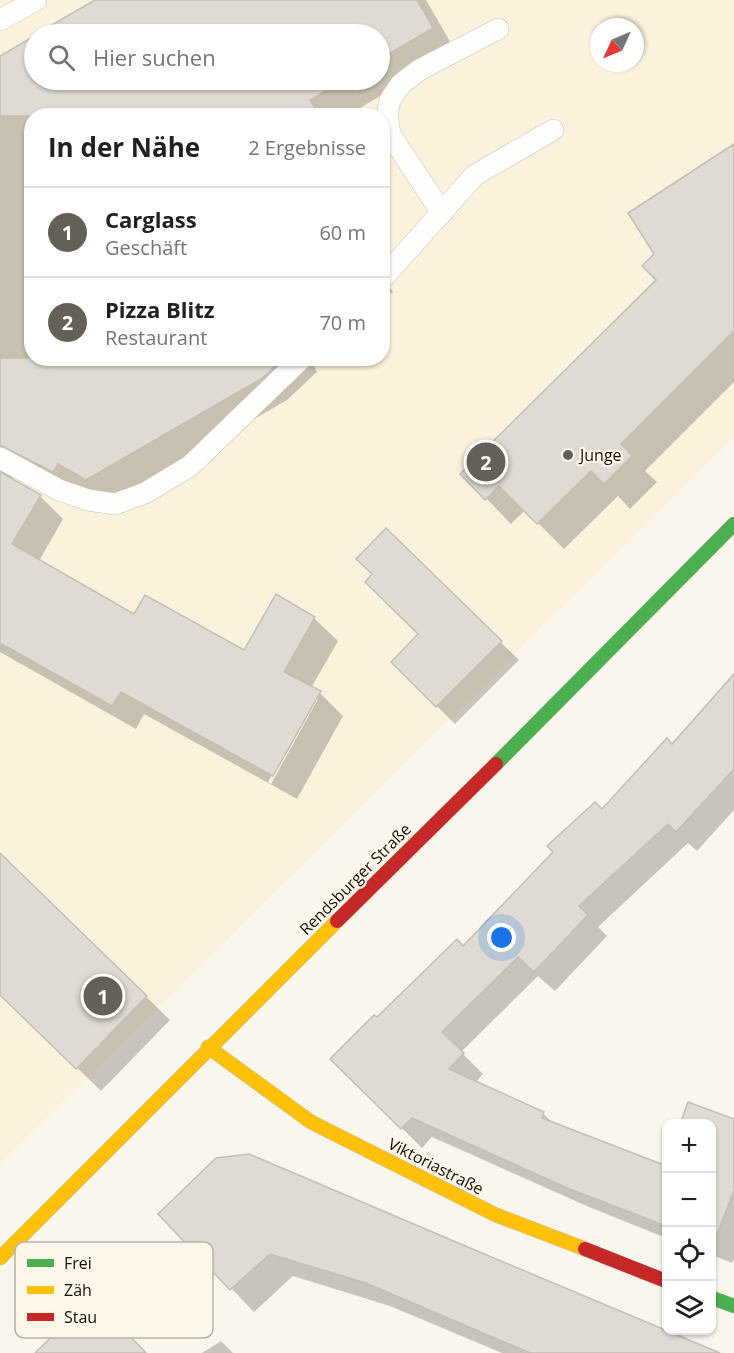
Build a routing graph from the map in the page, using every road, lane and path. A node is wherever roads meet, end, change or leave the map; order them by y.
1 (36, 0) edge
2 (0, 20) edge
3 (498, 28) dead end
4 (388, 108) edge
5 (553, 130) dead end
6 (390, 134) edge
7 (442, 213) junction
8 (390, 270) edge
9 (294, 366) edge
10 (0, 458) edge
11 (734, 524) edge
12 (208, 1047) junction
13 (16, 1242) edge
14 (15, 1243) edge
15 (0, 1258) edge
16 (662, 1279) edge
17 (716, 1300) edge
18 (734, 1306) edge

1 - 2 lane
3 - 4 lane
5 - 7 lane
6 - 7 lane
7 - 8 lane
9 - 10 lane
11 - 12 street, Rendsburger Straße
12 - 13 street, Rendsburger Straße
12 - 16 street, Viktoriastraße
14 - 15 street, Rendsburger Straße
17 - 18 street

